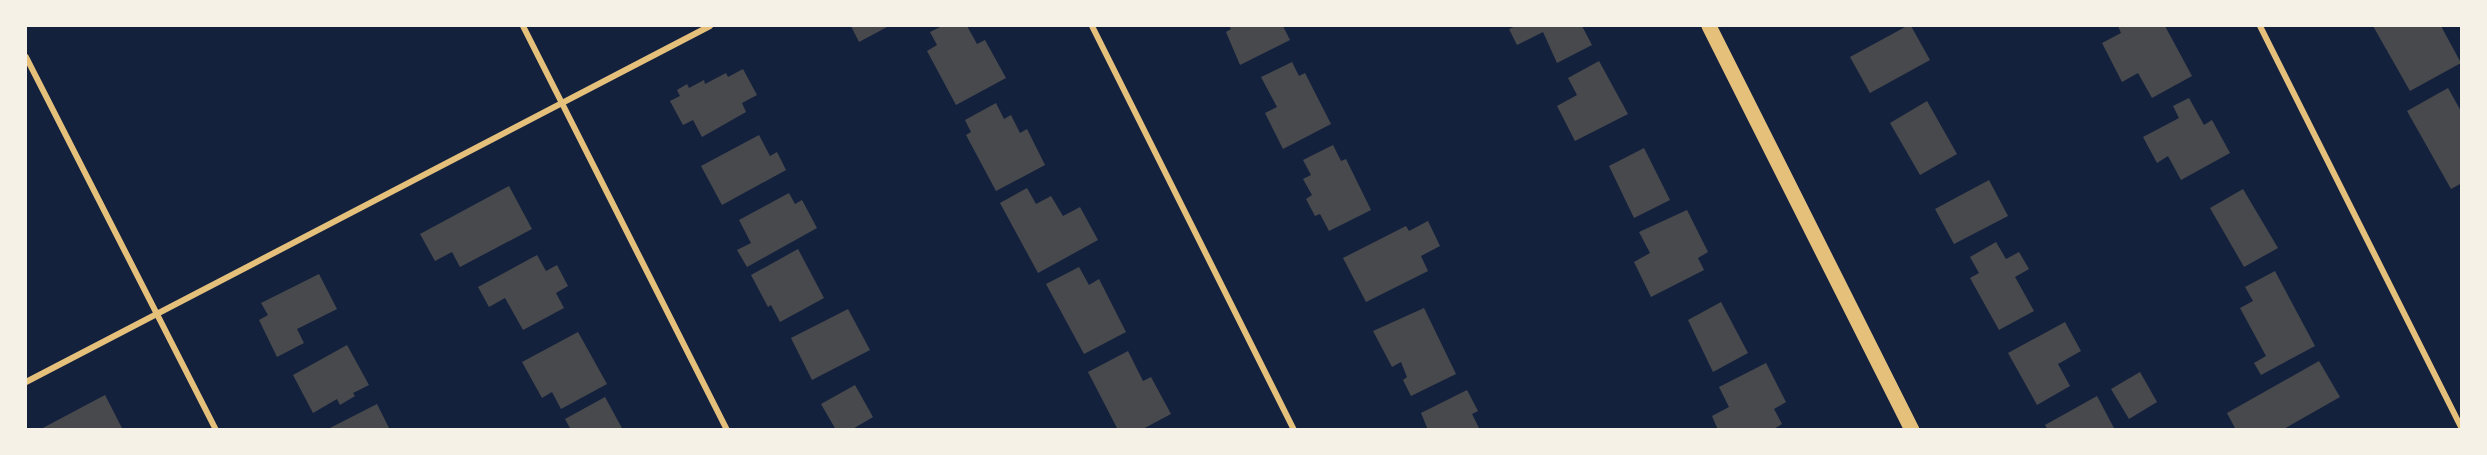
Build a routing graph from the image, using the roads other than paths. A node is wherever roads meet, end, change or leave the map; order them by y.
1 (522, 26) edge
2 (710, 26) edge
3 (1092, 26) edge
4 (1709, 26) edge
5 (2260, 26) edge
6 (26, 57) edge
7 (561, 102) junction
8 (156, 312) junction
9 (26, 382) edge
10 (216, 429) edge
11 (727, 429) edge
12 (1294, 429) edge
13 (1912, 429) edge
14 (2462, 429) edge

1 - 7 street
2 - 7 street
3 - 12 street
4 - 13 main road
5 - 14 street
6 - 8 street
7 - 8 street
7 - 11 street
8 - 9 street
8 - 10 street

